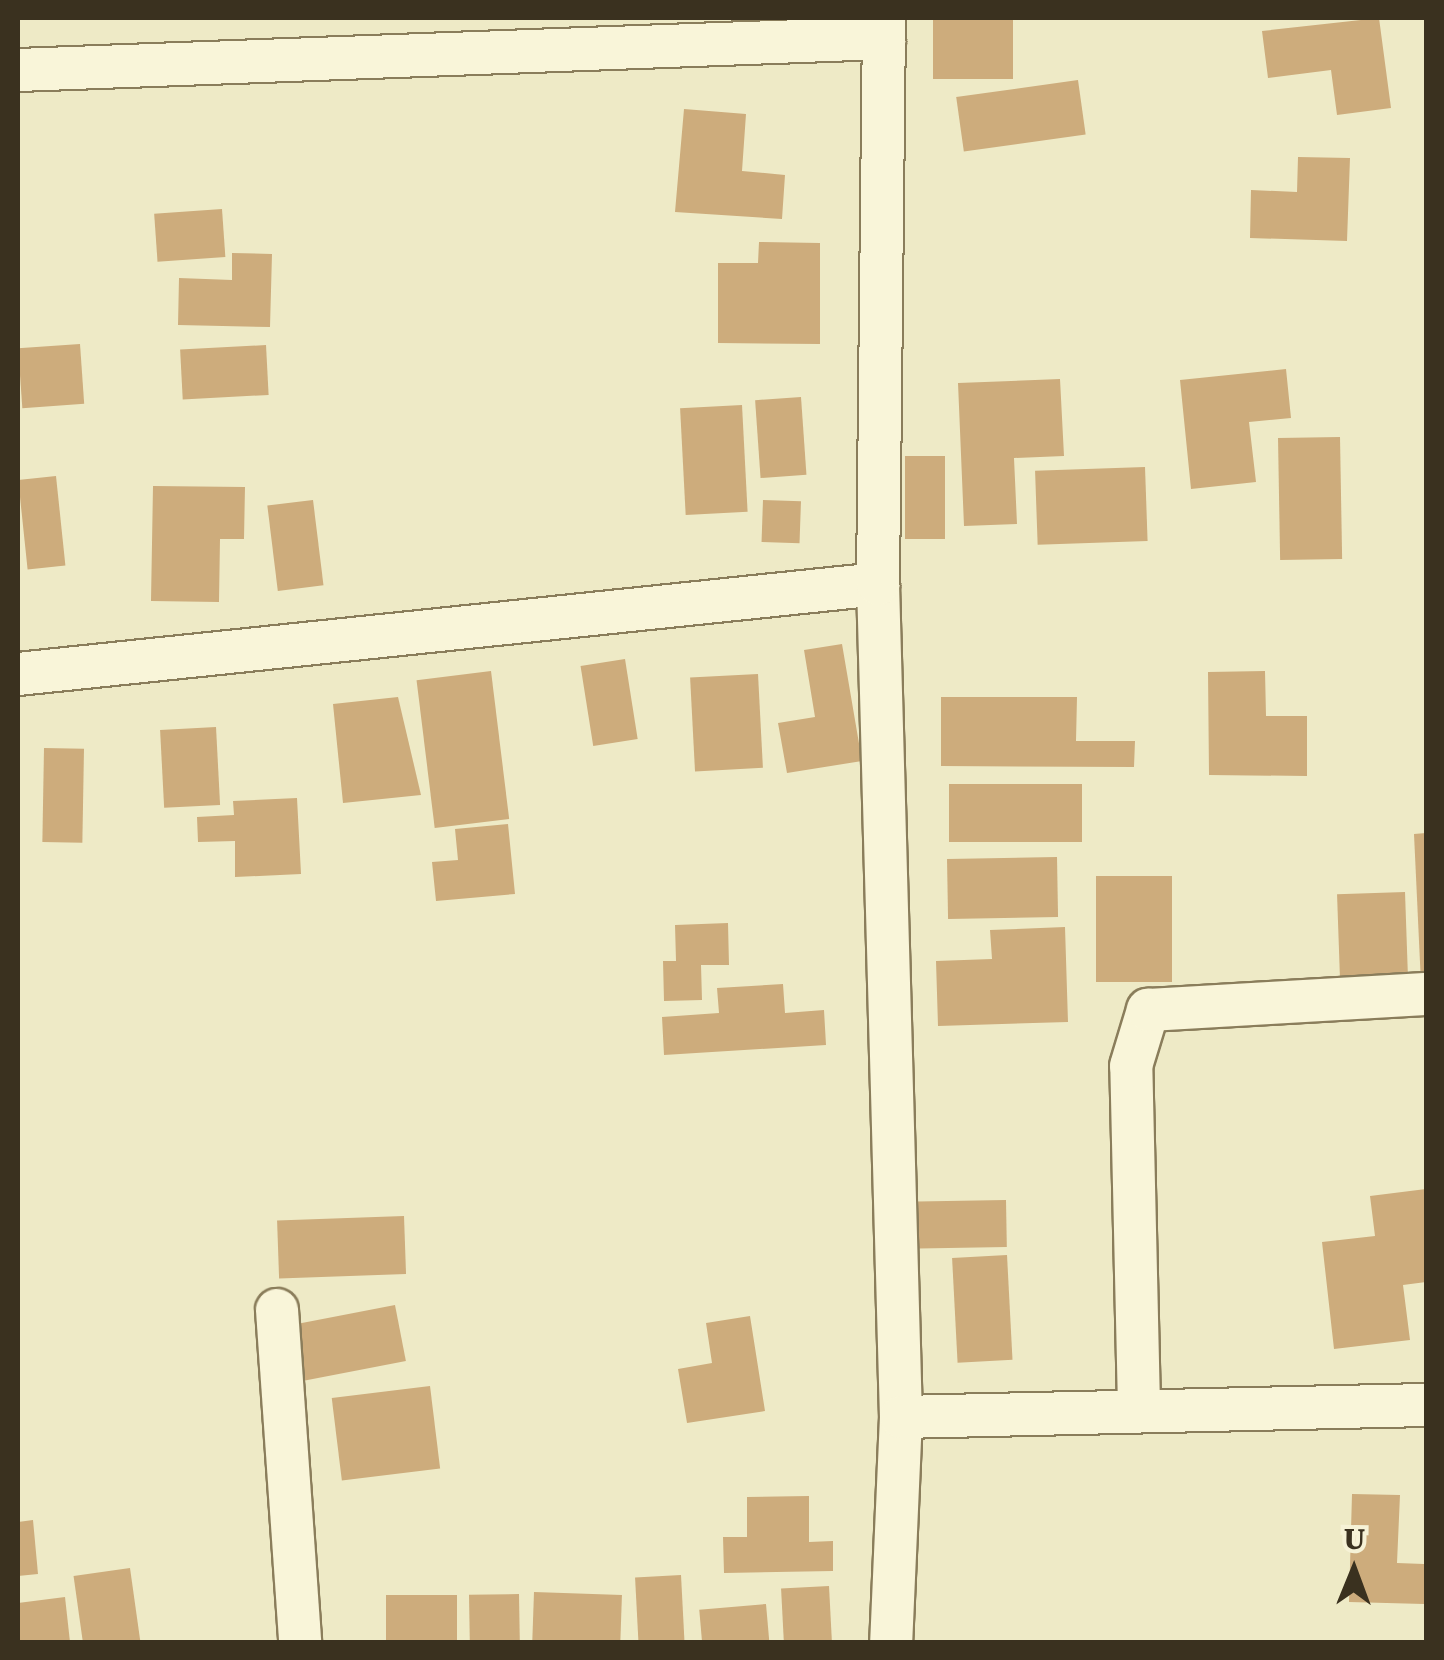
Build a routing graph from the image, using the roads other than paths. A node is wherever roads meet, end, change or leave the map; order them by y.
1 (884, 28) edge
2 (18, 70) edge
3 (878, 584) junction
4 (18, 674) edge
5 (1426, 994) edge
6 (277, 1310) dead end
7 (1426, 1405) edge
8 (1139, 1406) junction
9 (901, 1417) junction
10 (300, 1642) edge
11 (891, 1642) edge

1 - 2 street
1 - 3 street
3 - 4 street
3 - 9 street
5 - 8 street
6 - 10 street
7 - 8 street
8 - 9 street
9 - 11 street

